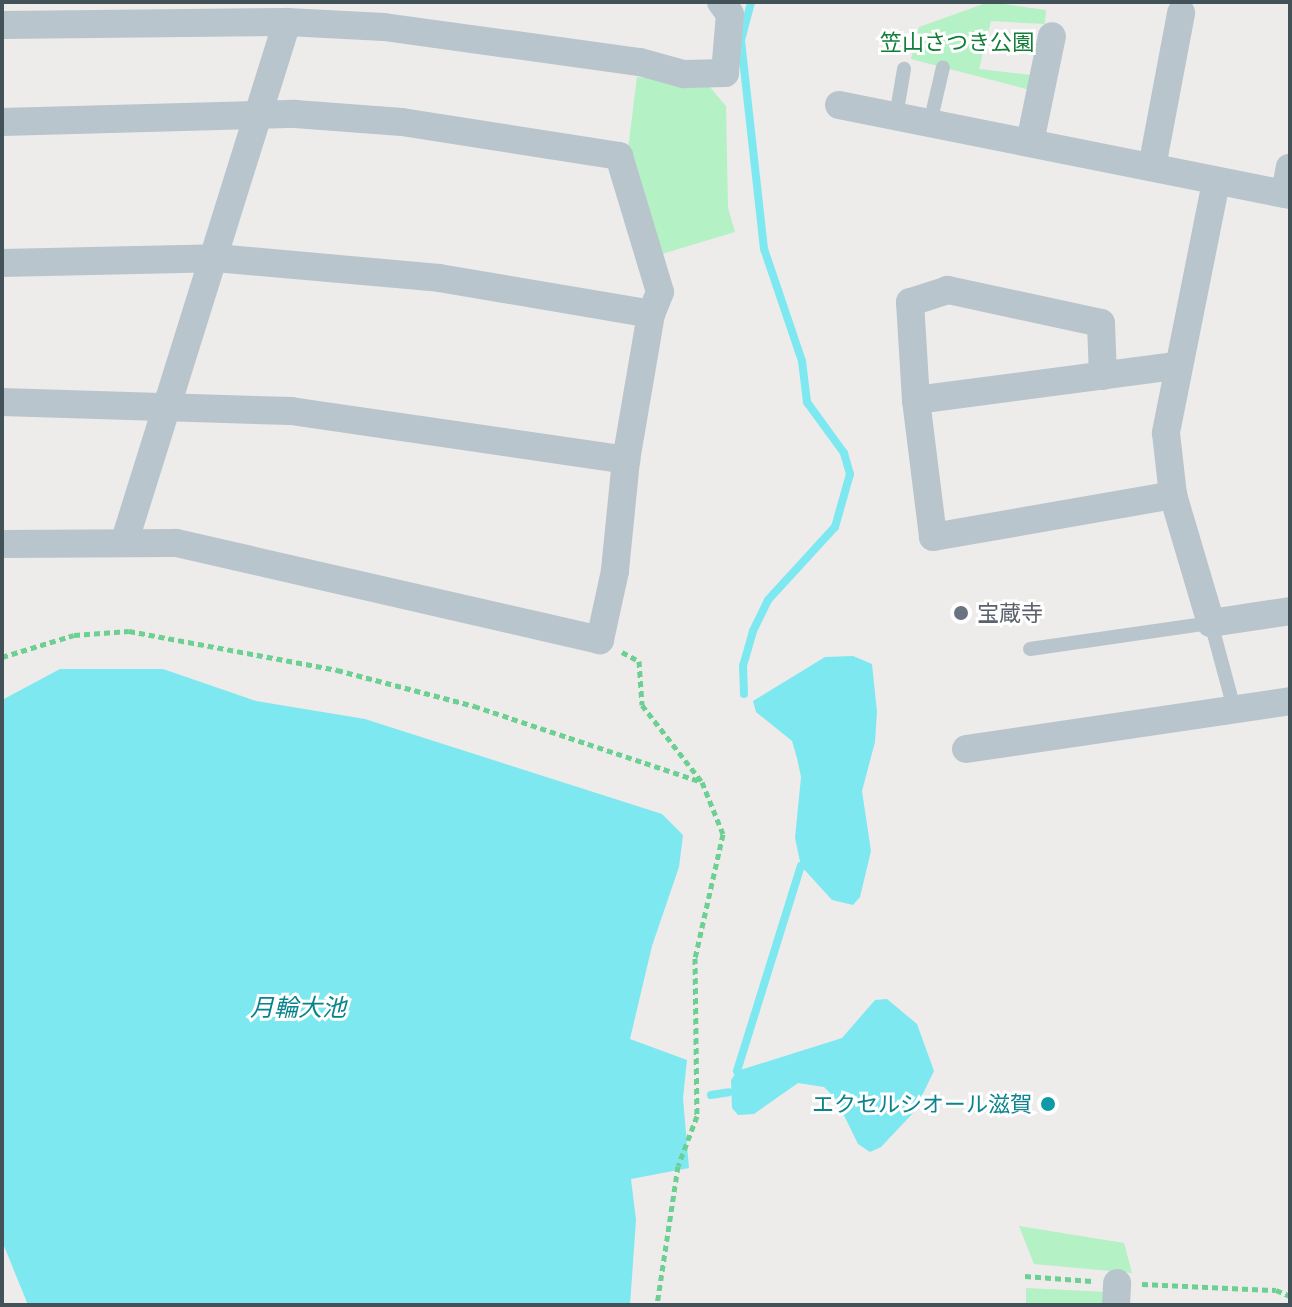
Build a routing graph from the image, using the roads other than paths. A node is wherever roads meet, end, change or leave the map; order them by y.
1 (3, 2) edge
2 (721, 2) edge
3 (1181, 13) dead end
4 (287, 22) junction
5 (2, 23) edge
6 (1052, 36) dead end
7 (943, 67) dead end
8 (904, 69) dead end
9 (839, 105) dead end
10 (257, 115) junction
11 (896, 116) junction
12 (2, 122) edge
13 (930, 123) junction
14 (1030, 142) junction
15 (1152, 167) junction
16 (1216, 182) junction
17 (1288, 185) edge
18 (216, 258) junction
19 (2, 263) edge
20 (651, 314) junction
21 (1176, 366) junction
22 (1103, 376) junction
23 (916, 400) junction
24 (2, 402) edge
25 (171, 404) junction
26 (626, 460) junction
27 (1173, 495) junction
28 (125, 540) junction
29 (2, 544) edge
30 (1290, 611) edge
31 (1211, 623) junction
32 (1030, 649) dead end
33 (1290, 701) edge
34 (1234, 708) junction
35 (966, 749) dead end

1 - 5 street
2 - 4 street
3 - 15 street
4 - 5 street
4 - 10 street
6 - 14 street
7 - 13 lane
8 - 11 lane
9 - 11 street
10 - 12 street
10 - 18 street
10 - 20 street
11 - 13 street
13 - 14 street
14 - 15 street
15 - 16 street
16 - 17 street
16 - 21 street
18 - 19 street
18 - 20 street
18 - 25 street
20 - 26 street
21 - 22 street
21 - 27 street
22 - 23 street
22 - 23 street
23 - 27 street
24 - 25 street
25 - 26 street
25 - 28 street
26 - 28 street
27 - 31 street
28 - 29 street
30 - 31 street
31 - 32 lane
31 - 34 lane
33 - 34 street
34 - 35 street

